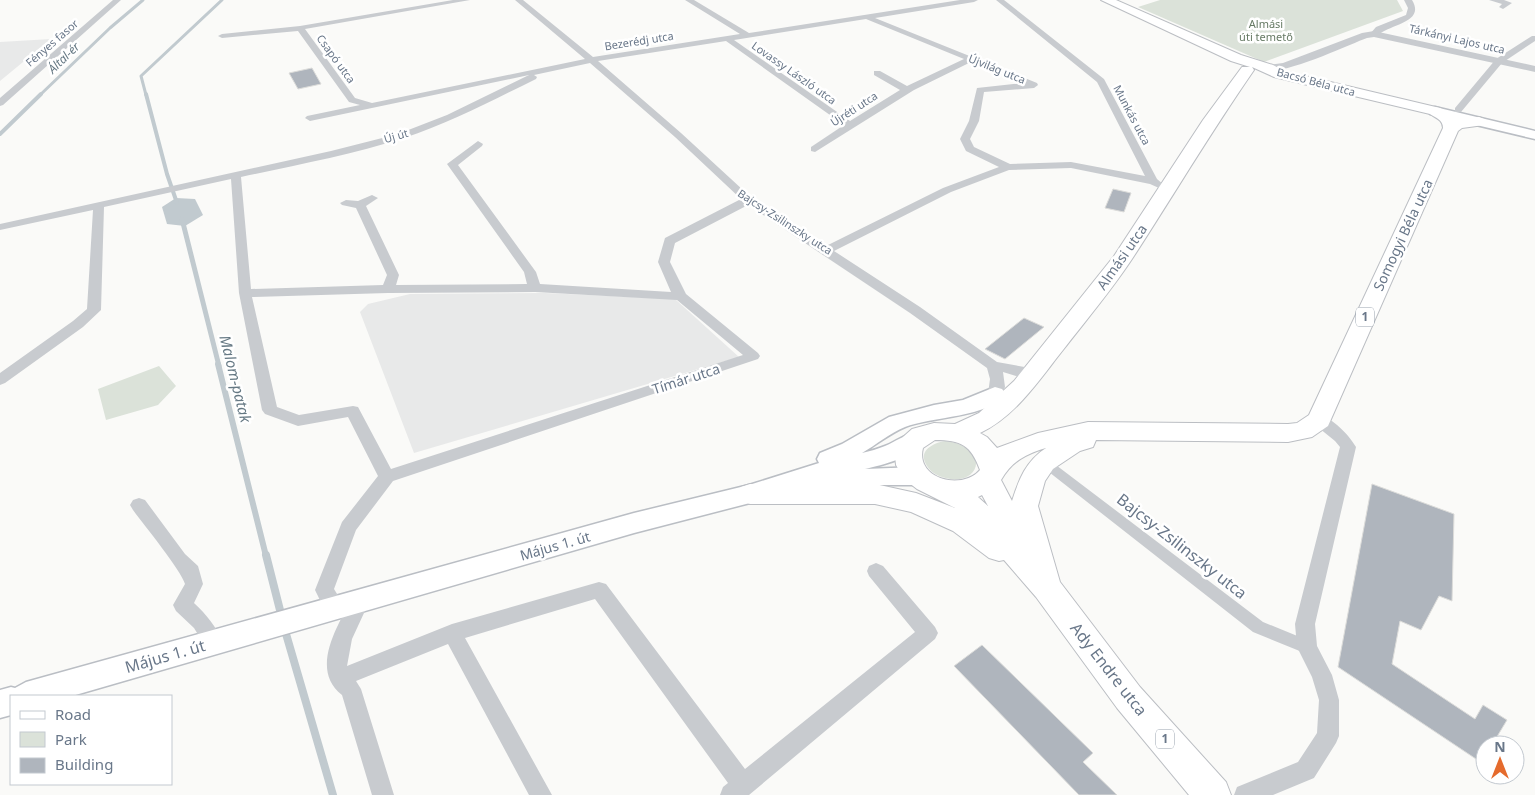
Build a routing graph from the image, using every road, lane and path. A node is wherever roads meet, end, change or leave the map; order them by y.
1 (117, 0) edge
2 (466, 0) edge
3 (519, 0) edge
4 (692, 0) edge
5 (974, 0) edge
6 (1000, 0) edge
7 (1107, 0) edge
8 (1408, 0) edge
9 (1493, 0) edge
10 (1503, 7) dead end
11 (866, 16) junction
12 (300, 28) junction
13 (1374, 34) junction
14 (746, 35) junction
15 (222, 36) dead end
16 (726, 38) junction
17 (1535, 38) edge
18 (1236, 58) junction
19 (972, 59) junction
20 (592, 60) junction
21 (1499, 61) junction
22 (547, 69) junction
23 (1535, 69) edge
24 (1248, 70) junction
25 (1274, 71) junction
26 (877, 73) dead end
27 (907, 90) junction
28 (0, 103) edge
29 (384, 104) junction
30 (1435, 111) junction
31 (310, 118) dead end
32 (1455, 119) junction
33 (1479, 122) junction
34 (850, 125) junction
35 (1535, 135) edge
36 (478, 144) dead end
37 (815, 149) dead end
38 (1008, 167) junction
39 (236, 176) junction
40 (1160, 186) junction
41 (372, 198) dead end
42 (748, 200) junction
43 (346, 203) dead end
44 (99, 205) junction
45 (360, 205) junction
46 (0, 227) edge
47 (827, 250) junction
48 (388, 288) junction
49 (535, 288) junction
50 (245, 293) junction
51 (680, 296) junction
52 (1049, 352) junction
53 (992, 366) junction
54 (1025, 370) junction
55 (0, 380) edge
56 (995, 394) junction
57 (1319, 420) junction
58 (1134, 431) junction
59 (958, 432) junction
60 (914, 441) junction
61 (1044, 462) junction
62 (990, 474) junction
63 (917, 476) junction
64 (387, 477) junction
65 (942, 489) junction
66 (750, 494) junction
67 (139, 505) dead end
68 (876, 571) dead end
69 (1046, 586) junction
70 (361, 600) junction
71 (335, 607) junction
72 (452, 633) junction
73 (214, 643) junction
74 (1307, 647) junction
75 (339, 678) junction
76 (30, 695) edge
77 (737, 790) edge
78 (383, 795) edge
79 (541, 795) edge
80 (1213, 795) edge
81 (1245, 795) edge

1 - 28 street, Fényes fasor
2 - 12 street, Csapó utca
3 - 20 street, Bajcsy-Zsilinszky utca
4 - 14 street
5 - 11 street, Bezerédj utca
6 - 40 street, Munkás utca
7 - 18 main road, Bacsó Béla utca
8 - 13 street
9 - 10 street
11 - 14 street, Bezerédj utca
11 - 19 street, Újvilág utca
12 - 15 street, Csapó utca
12 - 29 street, Csapó utca
13 - 21 street, Tárkányi Lajos utca
13 - 25 street
14 - 16 street, Bezerédj utca
16 - 20 street, Bezerédj utca
16 - 34 street, Lovassy László utca
17 - 21 street
18 - 24 main road
18 - 25 main road, Bacsó Béla utca
19 - 27 street, Újréti utca
19 - 38 street, Újvilág utca
20 - 22 street, Bezerédj utca
20 - 42 street, Bajcsy-Zsilinszky utca
21 - 23 street, Tárkányi Lajos utca
21 - 32 street
22 - 29 street, Bezerédj utca
22 - 39 street, Új út
24 - 25 main road
24 - 40 main road, Almási utca / 1
25 - 30 main road, Bacsó Béla utca
26 - 27 street, Újréti utca
27 - 34 street, Újréti utca
29 - 31 street, Bezerédj utca
30 - 32 main road
30 - 33 main road, Bacsó Béla utca
32 - 33 main road
32 - 57 main road, Somogyi Béla utca / 1
33 - 35 main road, Bacsó Béla utca
34 - 37 street, Újréti utca
36 - 49 street
38 - 40 street, Újvilág utca
38 - 47 street, Újvilág utca
39 - 44 street, Új út
39 - 50 street
40 - 52 main road, Almási utca / 1
41 - 45 street
42 - 47 street, Bajcsy-Zsilinszky utca
42 - 51 street, Tímár utca
43 - 45 street
44 - 46 street, Új út
44 - 55 street
45 - 48 street
47 - 53 street, Bajcsy-Zsilinszky utca
48 - 49 street
48 - 50 street
49 - 51 street
50 - 64 street
51 - 64 street, Tímár utca
52 - 54 main road
52 - 59 main road, Almási utca / 1
53 - 54 street, Bajcsy-Zsilinszky utca
53 - 56 street
54 - 56 main road
56 - 66 main road
57 - 58 main road, 1
57 - 74 street
58 - 61 main road, 1
58 - 62 main road, 1
59 - 60 main road, 1
59 - 62 main road, 1
60 - 63 main road
60 - 66 main road, Május 1. út
61 - 69 main road, 1
61 - 74 street, Bajcsy-Zsilinszky utca
62 - 65 main road, 1
62 - 69 main road, 1
63 - 65 main road, 1
63 - 66 main road, Május 1. út
64 - 71 street
65 - 69 main road, 1
66 - 69 main road
66 - 70 main road, Május 1. út
67 - 73 street
68 - 77 street
69 - 80 main road, Ady Endre utca / 1
70 - 71 main road, Május 1. út
70 - 75 street
71 - 73 main road, Május 1. út
72 - 75 street
72 - 77 street
72 - 79 street
73 - 76 main road, Május 1. út
74 - 81 street
75 - 78 street

